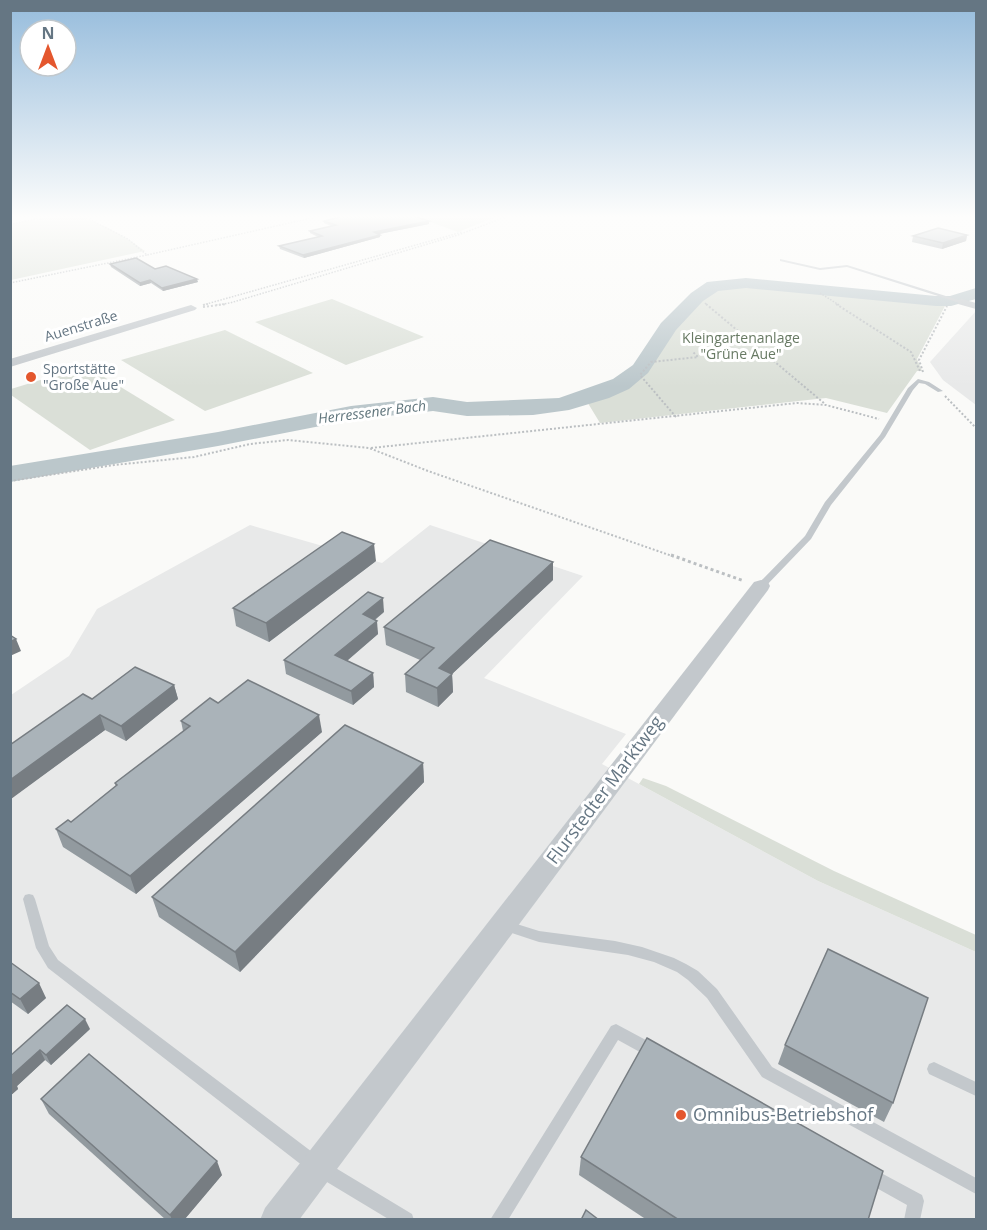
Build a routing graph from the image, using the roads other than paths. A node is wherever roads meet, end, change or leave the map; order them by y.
1 (867, 272) edge
2 (968, 304) edge
3 (191, 308) road end
4 (10, 363) edge
5 (940, 391) road end
6 (761, 586) joint
7 (29, 899) dead end
8 (503, 925) junction
9 (668, 1060) edge
10 (933, 1069) dead end
11 (976, 1089) edge
12 (854, 1166) edge
13 (318, 1167) junction
14 (976, 1186) edge
15 (277, 1220) edge
16 (405, 1220) edge
17 (498, 1220) edge
18 (912, 1220) edge

1 - 2 lane
3 - 4 street, Auenstraße
5 - 6 lane, Flurstedter Marktweg
6 - 8 street, Flurstedter Marktweg
7 - 13 lane
8 - 13 street, Flurstedter Marktweg
8 - 14 lane
9 - 17 lane
10 - 11 lane
12 - 18 lane
13 - 15 street, Flurstedter Marktweg
13 - 16 lane

